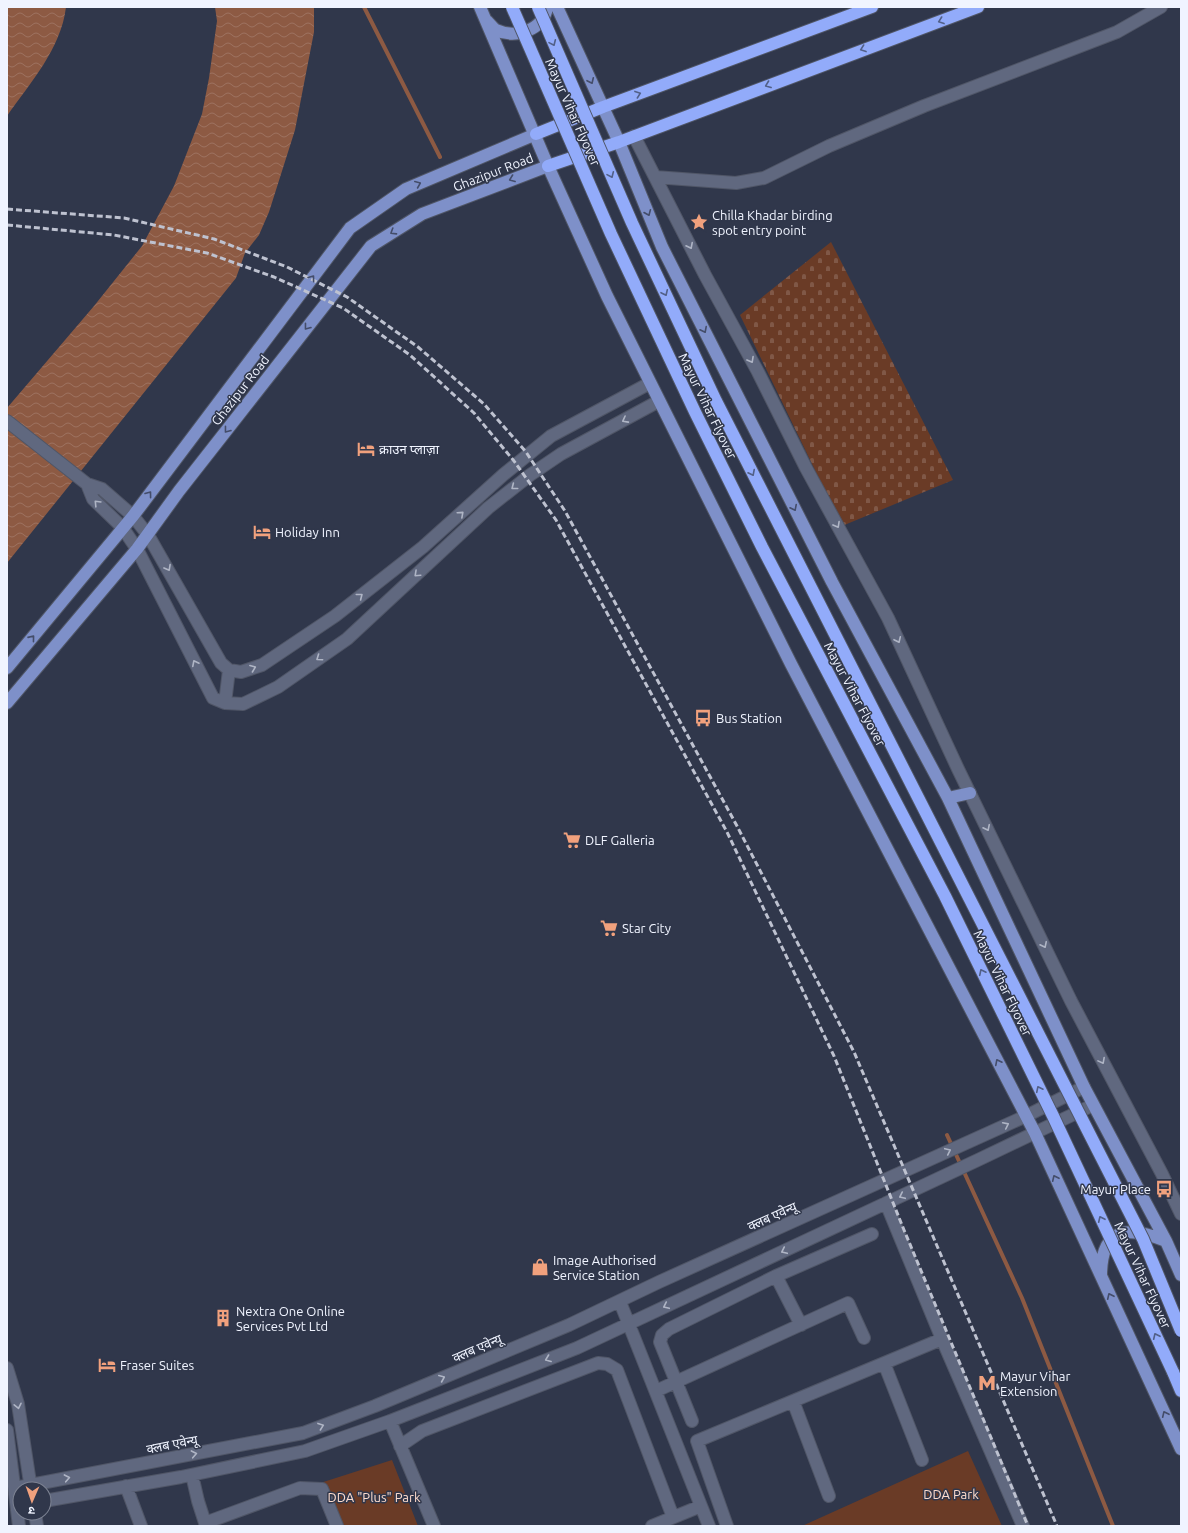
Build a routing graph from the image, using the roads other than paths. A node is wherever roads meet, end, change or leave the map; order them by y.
1 (512, 7) edge
2 (538, 7) edge
3 (547, 7) edge
4 (557, 7) edge
5 (872, 7) edge
6 (978, 7) edge
7 (1161, 7) edge
8 (482, 12) edge
9 (603, 107) junction
10 (536, 134) junction
11 (634, 136) junction
12 (619, 142) junction
13 (548, 166) junction
14 (655, 177) junction
15 (650, 383) junction
16 (659, 401) junction
17 (7, 421) edge
18 (87, 484) junction
19 (129, 512) junction
20 (122, 527) junction
21 (148, 535) junction
22 (137, 548) junction
23 (7, 668) edge
24 (229, 670) junction
25 (7, 703) edge
26 (225, 703) junction
27 (970, 793) junction
28 (948, 798) junction
29 (1084, 1087) junction
30 (1093, 1105) junction
31 (1026, 1116) junction
32 (1035, 1133) junction
33 (886, 1204) junction
34 (1181, 1214) edge
35 (872, 1234) dead end
36 (1166, 1241) junction
37 (1100, 1275) junction
38 (1181, 1275) edge
39 (776, 1276) junction
40 (620, 1302) junction
41 (629, 1324) junction
42 (801, 1324) junction
43 (1181, 1331) edge
44 (864, 1338) dead end
45 (942, 1339) junction
46 (884, 1363) junction
47 (7, 1368) edge
48 (676, 1382) junction
49 (656, 1391) junction
50 (1181, 1391) edge
51 (793, 1401) junction
52 (692, 1420) dead end
53 (390, 1421) junction
54 (7, 1430) edge
55 (400, 1446) junction
56 (1181, 1449) edge
57 (922, 1460) dead end
58 (192, 1475) junction
59 (13, 1481) edge
60 (30, 1481) edge
61 (52, 1483) edge
62 (126, 1486) junction
63 (829, 1496) dead end
64 (52, 1500) edge
65 (701, 1506) junction
66 (673, 1517) junction
67 (206, 1525) edge
68 (141, 1526) edge
69 (337, 1526) edge
70 (434, 1526) edge
71 (652, 1526) edge
72 (709, 1526) edge
73 (727, 1526) edge
74 (1023, 1526) edge

50 -> 1 highway, Mayur Vihar Flyover, bridge
2 -> 43 highway, Mayur Vihar Flyover, bridge
3 - 8 main road
4 -> 9 main road
9 -> 5 highway
6 -> 11 highway
7 - 14 street
8 - 10 main road
9 - 10 highway
9 - 12 main road
10 - 13 main road
19 -> 10 main road, Ghazipur Road
11 - 12 highway
11 - 14 street
12 - 13 highway
12 -> 28 main road
13 - 15 main road
13 -> 21 main road, Ghazipur Road
14 -> 27 street
15 - 16 main road
24 -> 15 street
16 -> 26 street
31 -> 16 main road
17 - 18 street
18 - 19 street
20 -> 18 street
19 - 20 main road, Ghazipur Road
19 - 21 street
20 - 22 street
23 -> 20 main road, Ghazipur Road
21 - 22 main road, Ghazipur Road
21 -> 24 street
22 - 25 main road, Ghazipur Road
26 -> 22 street
24 - 26 street
27 - 28 main road
27 -> 34 street
28 - 29 main road
29 - 30 main road
29 - 31 street, क्लब एवेन्यू
30 - 32 street
30 - 36 main road
31 - 32 main road
40 -> 31 street, क्लब एवेन्यू
32 -> 33 street
37 -> 32 main road
33 -> 41 street
33 - 45 street
35 - 39 street
36 - 37 main road
36 - 38 main road
56 -> 37 main road
39 - 42 street
39 - 48 street
40 - 41 street
61 -> 40 street, क्लब एवेन्यू
41 - 49 street
41 -> 53 street
42 - 44 street
42 - 48 street
45 - 46 street
45 - 74 street
46 - 51 street
46 - 57 street
47 -> 60 street
48 - 49 street
48 - 52 street
49 - 65 street
51 - 63 street
51 - 73 street
53 - 55 street
53 - 58 street
54 - 59 street
55 - 66 street
55 - 70 street
58 - 62 street
58 - 67 street
62 - 64 street
62 - 68 street
65 - 66 street
65 - 72 street
66 - 71 street
67 - 69 street

